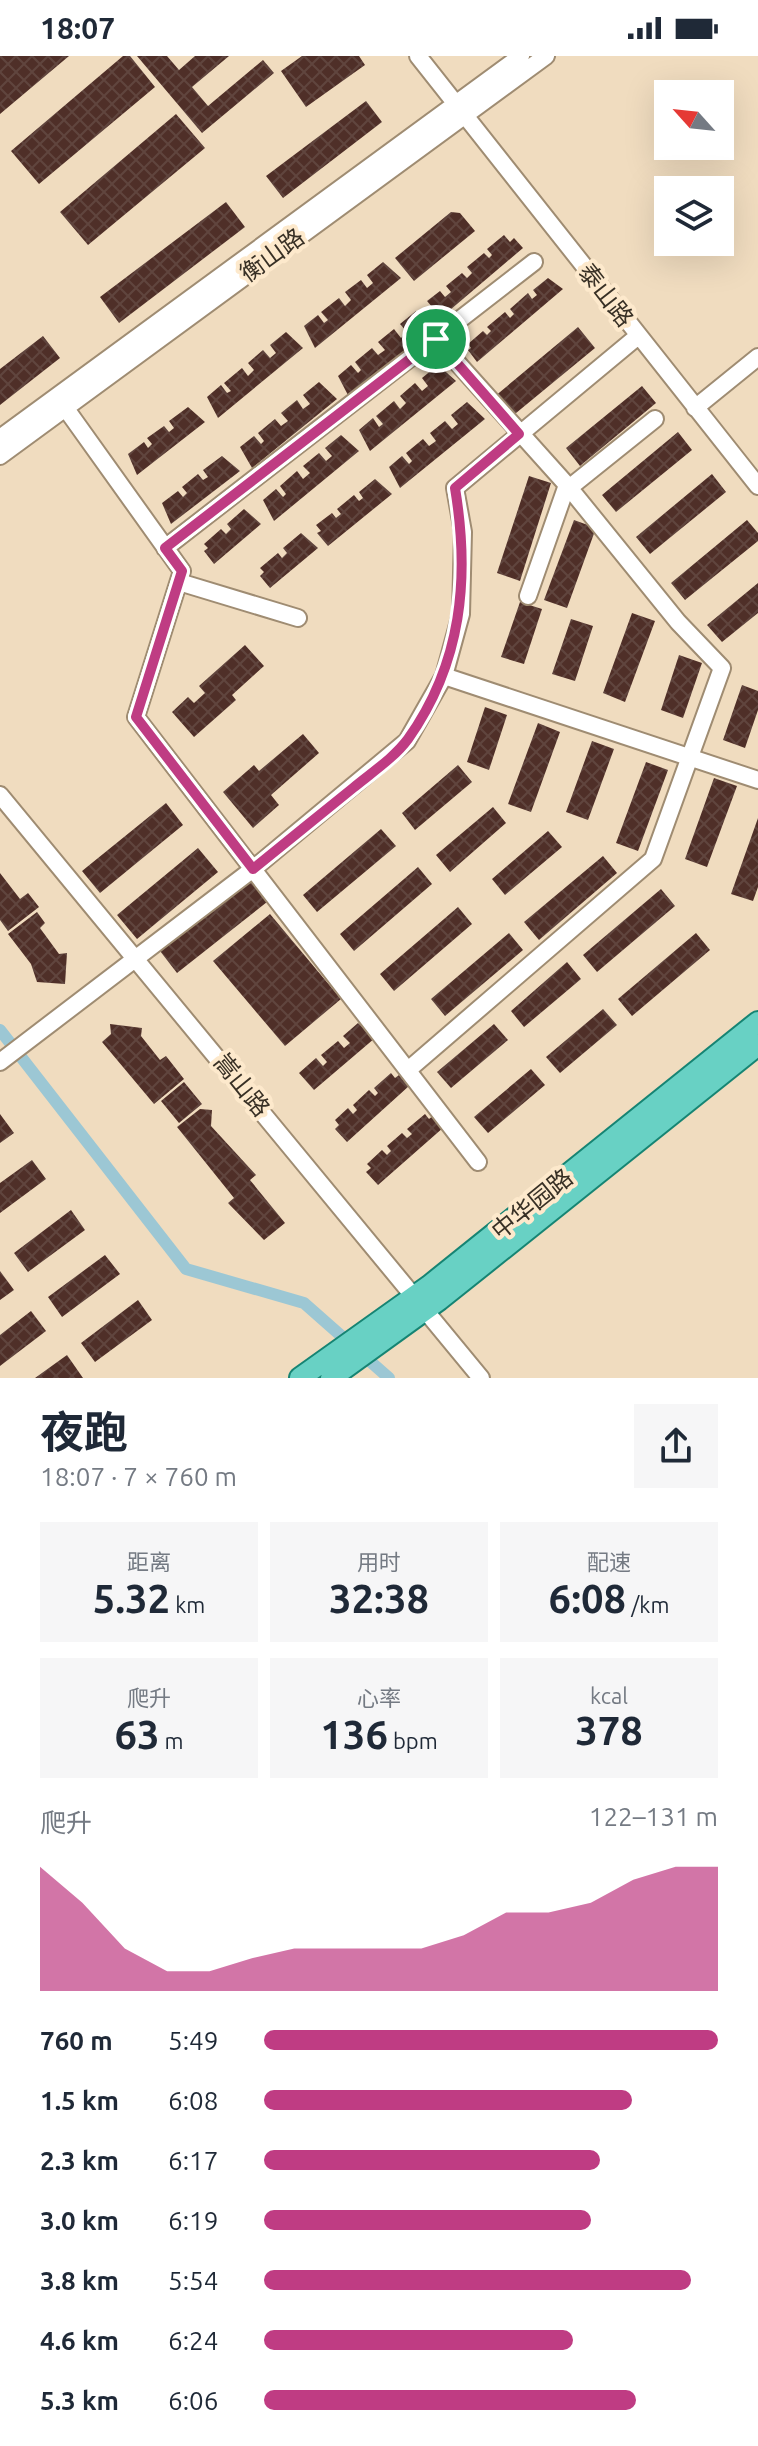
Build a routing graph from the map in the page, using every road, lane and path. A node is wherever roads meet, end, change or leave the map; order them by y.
1 (418, 56) edge
2 (521, 56) edge
3 (546, 56) edge
4 (462, 107) junction
5 (534, 262) dead end
6 (638, 336) junction
7 (436, 339) junction
8 (758, 357) edge
9 (64, 406) junction
10 (695, 408) junction
11 (655, 419) dead end
12 (519, 434) junction
13 (0, 438) edge
14 (0, 456) edge
15 (758, 486) edge
16 (568, 487) junction
17 (165, 548) junction
18 (179, 582) junction
19 (528, 596) dead end
20 (298, 618) dead end
21 (444, 676) junction
22 (690, 757) junction
23 (758, 780) edge
24 (0, 795) edge
25 (253, 869) junction
26 (136, 957) junction
27 (758, 1022) edge
28 (758, 1045) edge
29 (0, 1061) edge
30 (408, 1070) junction
31 (478, 1162) dead end
32 (421, 1302) junction
33 (337, 1366) edge
34 (300, 1378) edge
35 (481, 1378) edge

1 - 4 street
2 - 4 street, 衡山路
3 - 4 street, 衡山路
4 - 6 street, 泰山路
4 - 9 street, 衡山路
4 - 13 street, 衡山路
5 - 7 street
6 - 10 street, 泰山路
6 - 12 street
7 - 12 street
7 - 17 street
8 - 10 street
9 - 14 street, 衡山路
9 - 17 street
10 - 15 street, 泰山路
11 - 16 street
12 - 16 street
12 - 21 street
16 - 19 street
16 - 22 street
17 - 18 street
18 - 20 street
18 - 25 street
21 - 22 street
21 - 25 street
22 - 23 street
22 - 30 street
24 - 26 street, 嵩山路
25 - 26 street
25 - 30 street
26 - 29 street
26 - 32 street, 嵩山路
27 - 32 main road, 中华园路
28 - 32 main road, 中华园路
30 - 31 street
32 - 33 main road, 中华园路
32 - 35 street, 嵩山路
33 - 34 main road, 中华园路

